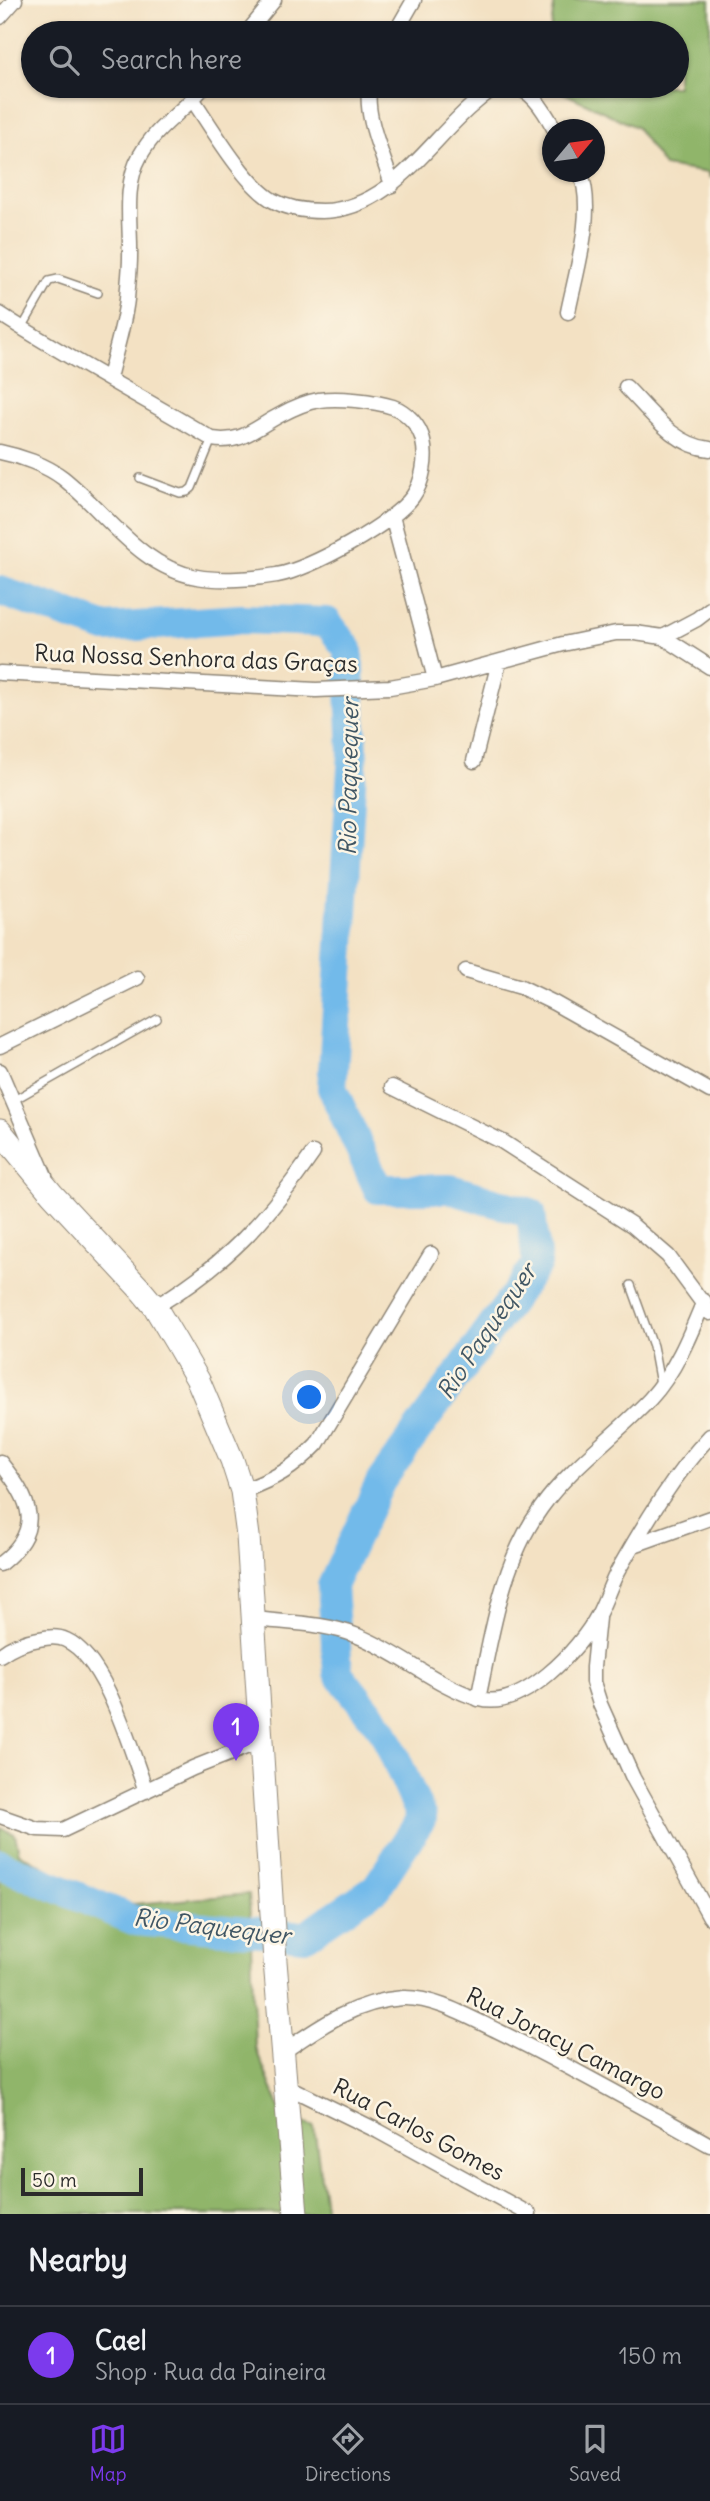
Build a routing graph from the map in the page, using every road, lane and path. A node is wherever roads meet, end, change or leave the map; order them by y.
1 (15, 0) edge
2 (274, 0) edge
3 (414, 0) edge
4 (0, 17) edge
5 (257, 21) edge
6 (402, 21) edge
7 (368, 98) edge
8 (480, 98) edge
9 (532, 98) edge
10 (193, 100) joint
11 (549, 119) edge
12 (583, 182) edge
13 (392, 185) junction
14 (99, 293) dead end
15 (568, 312) dead end
16 (0, 314) edge
17 (22, 328) junction
18 (109, 378) junction
19 (626, 387) dead end
20 (212, 439) junction
21 (710, 449) edge
22 (0, 452) edge
23 (140, 478) dead end
24 (392, 516) junction
25 (710, 609) edge
26 (663, 637) junction
27 (499, 662) junction
28 (710, 667) edge
29 (0, 673) edge
30 (435, 678) junction
31 (474, 761) dead end
32 (466, 971) dead end
33 (137, 978) dead end
34 (157, 1019) dead end
35 (0, 1046) edge
36 (0, 1071) edge
37 (392, 1087) dead end
38 (710, 1091) edge
39 (14, 1100) junction
40 (0, 1130) edge
41 (0, 1153) edge
42 (313, 1153) dead end
43 (52, 1194) junction
44 (431, 1254) dead end
45 (631, 1285) dead end
46 (155, 1307) junction
47 (707, 1307) edge
48 (660, 1385) junction
49 (710, 1436) edge
50 (0, 1462) edge
51 (242, 1491) junction
52 (710, 1518) edge
53 (634, 1545) junction
54 (0, 1564) edge
55 (598, 1616) junction
56 (254, 1619) junction
57 (0, 1655) edge
58 (478, 1699) junction
59 (261, 1741) junction
60 (146, 1791) junction
61 (0, 1816) edge
62 (710, 1917) edge
63 (283, 2052) junction
64 (286, 2086) junction
65 (710, 2145) edge
66 (296, 2214) edge
67 (529, 2214) edge

1 - 4 street
2 - 5 street
3 - 6 street
7 - 13 street
8 - 13 street
9 - 11 street
10 - 13 street
10 - 18 street
12 - 15 street
14 - 17 lane
16 - 17 street
17 - 18 street
18 - 20 street
19 - 21 street
20 - 23 lane
20 - 24 street
22 - 24 street
24 - 30 street
25 - 26 street
26 - 27 street, Rua Nossa Senhora das Graças
26 - 28 street, Rua Nossa Senhora das Graças
27 - 30 street, Rua Nossa Senhora das Graças
27 - 31 street
29 - 30 street, Rua Nossa Senhora das Graças
32 - 38 street
33 - 35 street
34 - 39 lane
36 - 39 street
37 - 47 street
39 - 43 street
40 - 43 main road
41 - 43 main road
42 - 46 street
43 - 46 main road
44 - 51 street
45 - 48 lane
46 - 51 main road
47 - 48 street
48 - 58 street
49 - 53 street
50 - 54 street
51 - 56 main road
52 - 53 street
53 - 55 street
55 - 58 street
55 - 62 street
56 - 58 street
56 - 59 main road
57 - 60 street
59 - 60 street
59 - 63 main road
60 - 61 street
63 - 64 main road
63 - 65 street, Rua Joracy Camargo
64 - 66 main road
64 - 67 street, Rua Carlos Gomes

